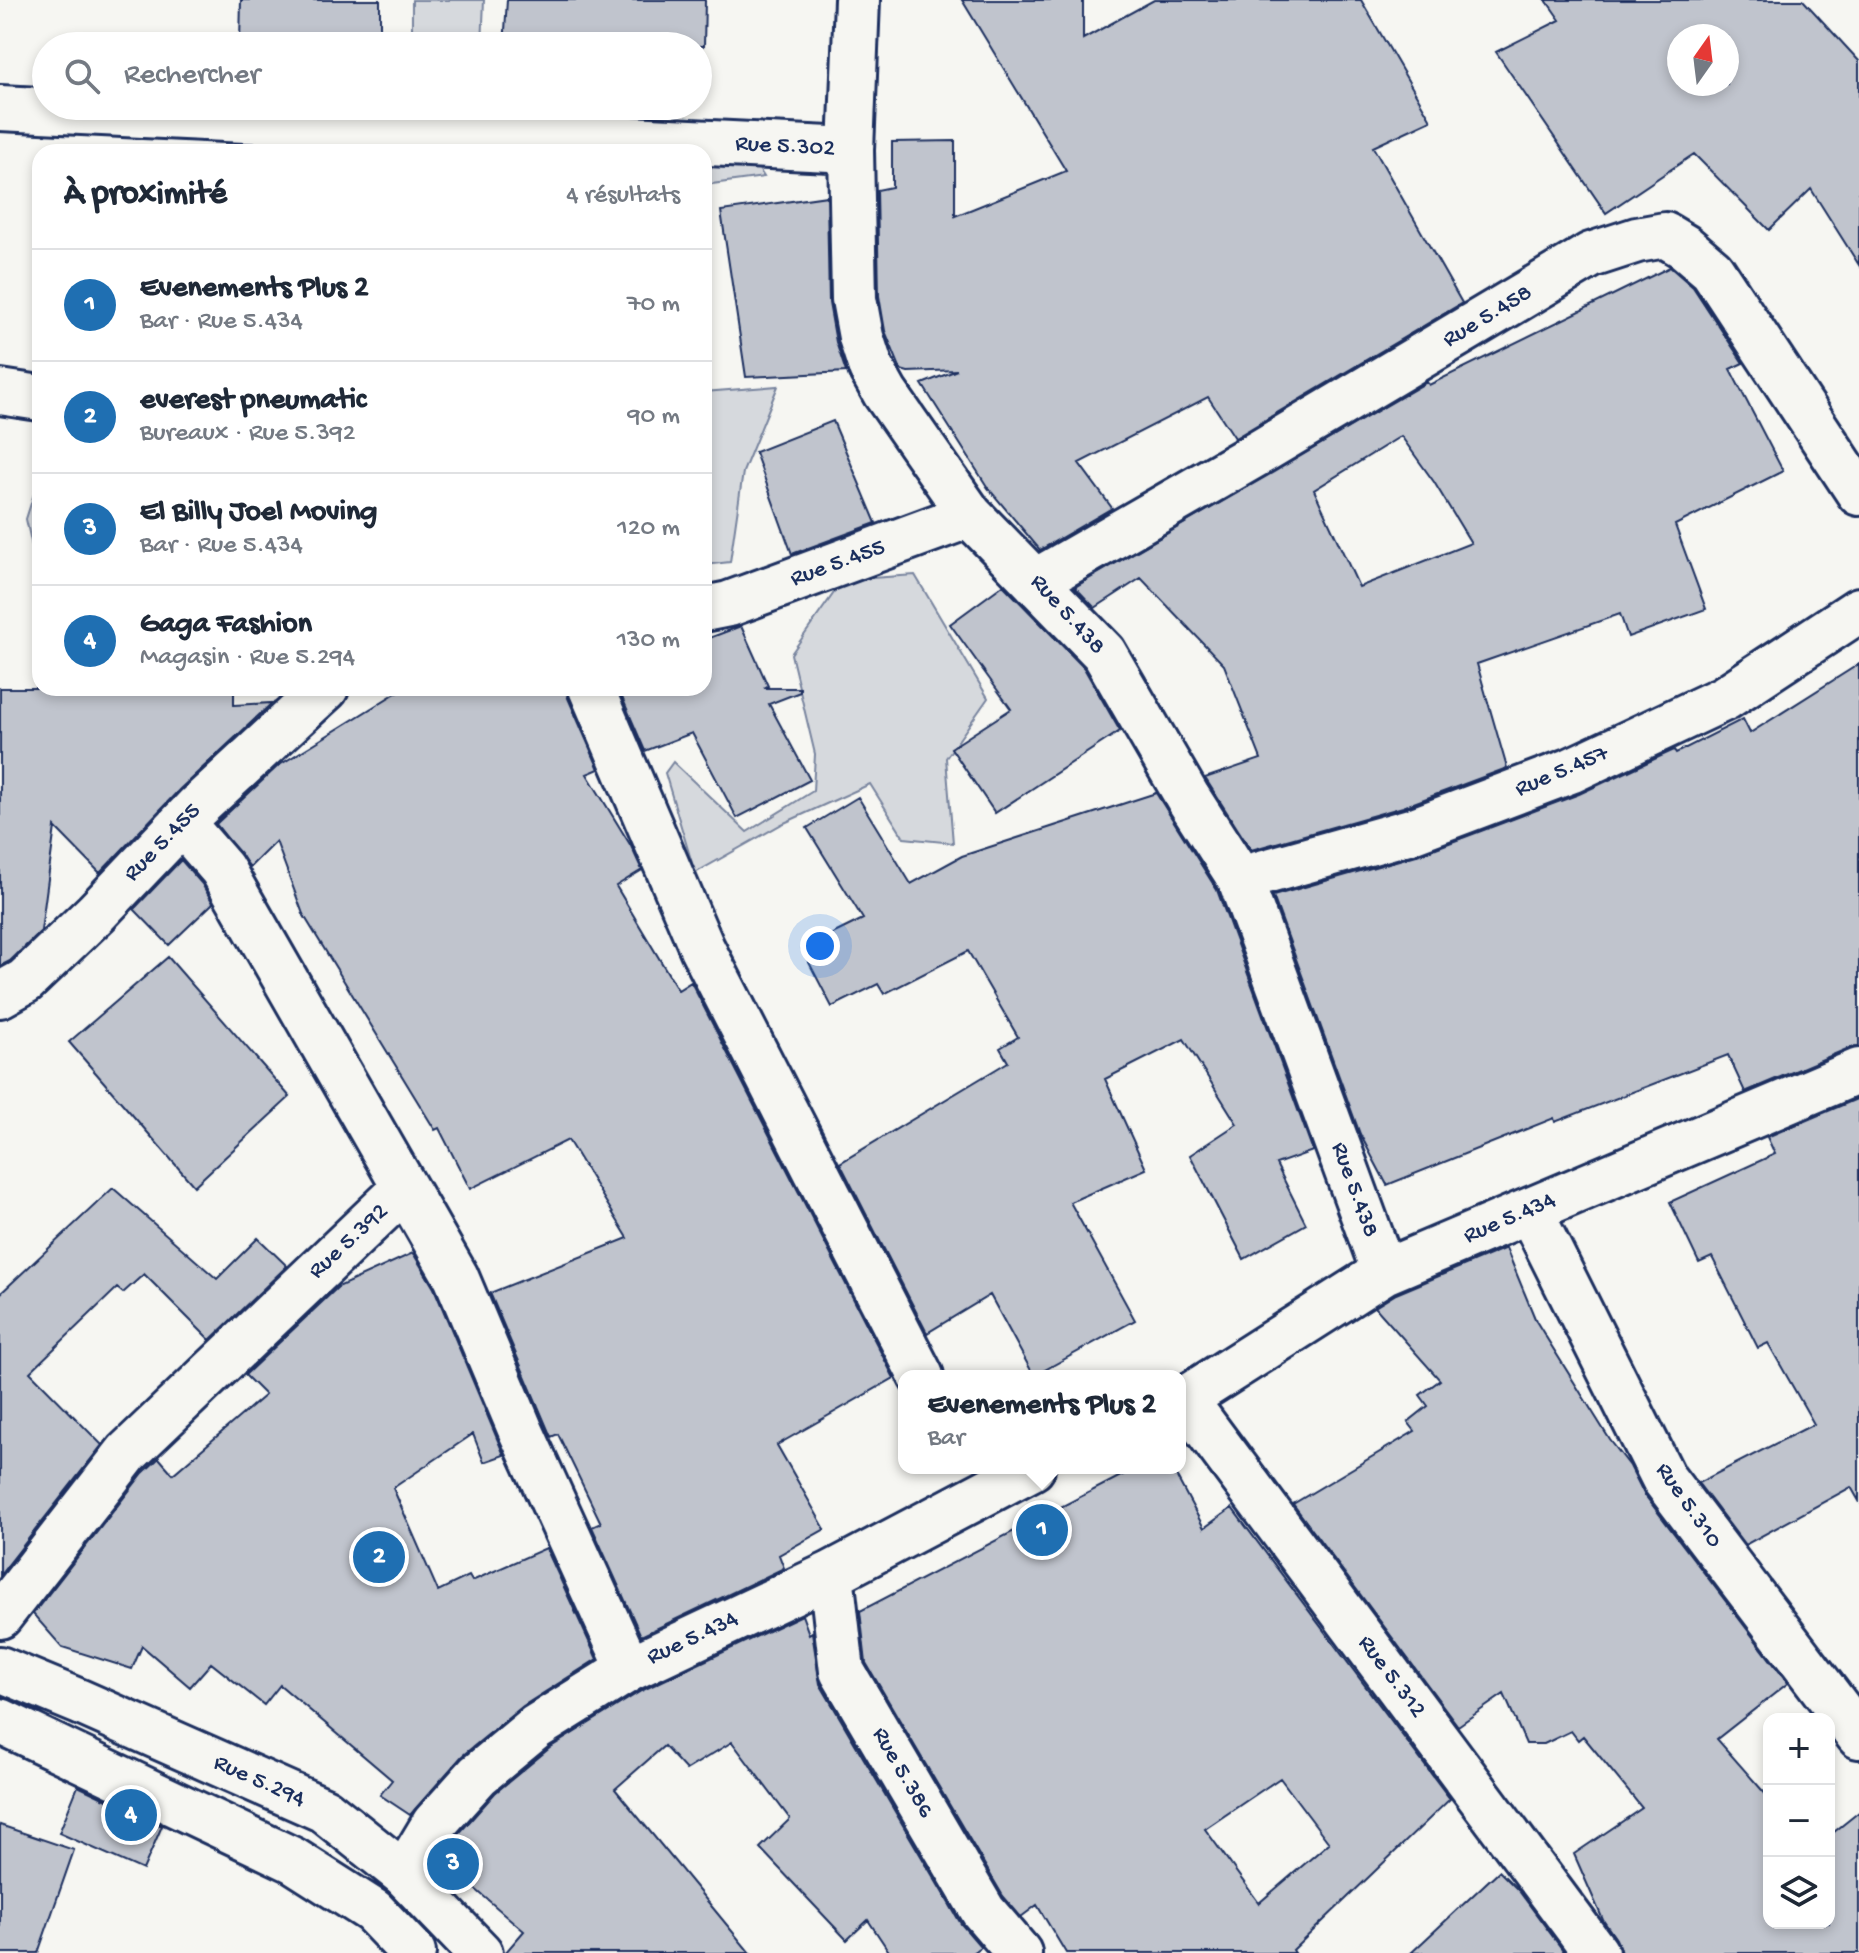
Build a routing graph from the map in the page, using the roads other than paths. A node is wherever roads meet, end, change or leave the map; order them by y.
1 (857, 0) edge
2 (0, 108) edge
3 (32, 111) edge
4 (213, 120) edge
5 (851, 150) junction
6 (0, 392) edge
7 (32, 397) edge
8 (1859, 493) edge
9 (970, 515) junction
10 (1036, 581) junction
11 (712, 607) edge
12 (1859, 610) edge
13 (317, 696) edge
14 (594, 696) edge
15 (182, 823) junction
16 (1240, 879) junction
17 (0, 995) edge
18 (1859, 1071) edge
19 (405, 1188) junction
20 (1530, 1211) junction
21 (1384, 1272) junction
22 (918, 1370) edge
23 (1186, 1399) edge
24 (1186, 1405) edge
25 (1006, 1474) edge
26 (971, 1482) edge
27 (831, 1574) junction
28 (0, 1616) edge
29 (0, 1669) edge
30 (629, 1669) junction
31 (0, 1721) edge
32 (1859, 1736) edge
33 (404, 1874) junction
34 (413, 1953) edge
35 (480, 1953) edge
36 (1019, 1953) edge
37 (1596, 1953) edge

1 - 5 street, Rue 5.438
2 - 3 street, Rue 5.302
4 - 5 street, Rue 5.302
5 - 9 street, Rue 5.438
6 - 7 street
8 - 10 street, Rue 5.458
9 - 10 street, Rue 5.438
9 - 11 street, Rue 5.455
10 - 16 street, Rue 5.438
12 - 16 street, Rue 5.457
13 - 15 street, Rue 5.455
14 - 22 street
15 - 17 street, Rue 5.455
15 - 19 street
16 - 21 street, Rue 5.438
18 - 20 street, Rue 5.434
19 - 28 street, Rue 5.392
19 - 30 street, Rue 5.392
20 - 21 street, Rue 5.434
20 - 32 street, Rue 5.310
21 - 23 street, Rue 5.434
24 - 37 street, Rue 5.312
25 - 26 street, Rue 5.434
26 - 27 street, Rue 5.434
27 - 30 street, Rue 5.434
27 - 36 street, Rue 5.386
29 - 33 street, Rue 5.294
30 - 33 street, Rue 5.434
31 - 34 street
33 - 35 street, Rue 5.294

